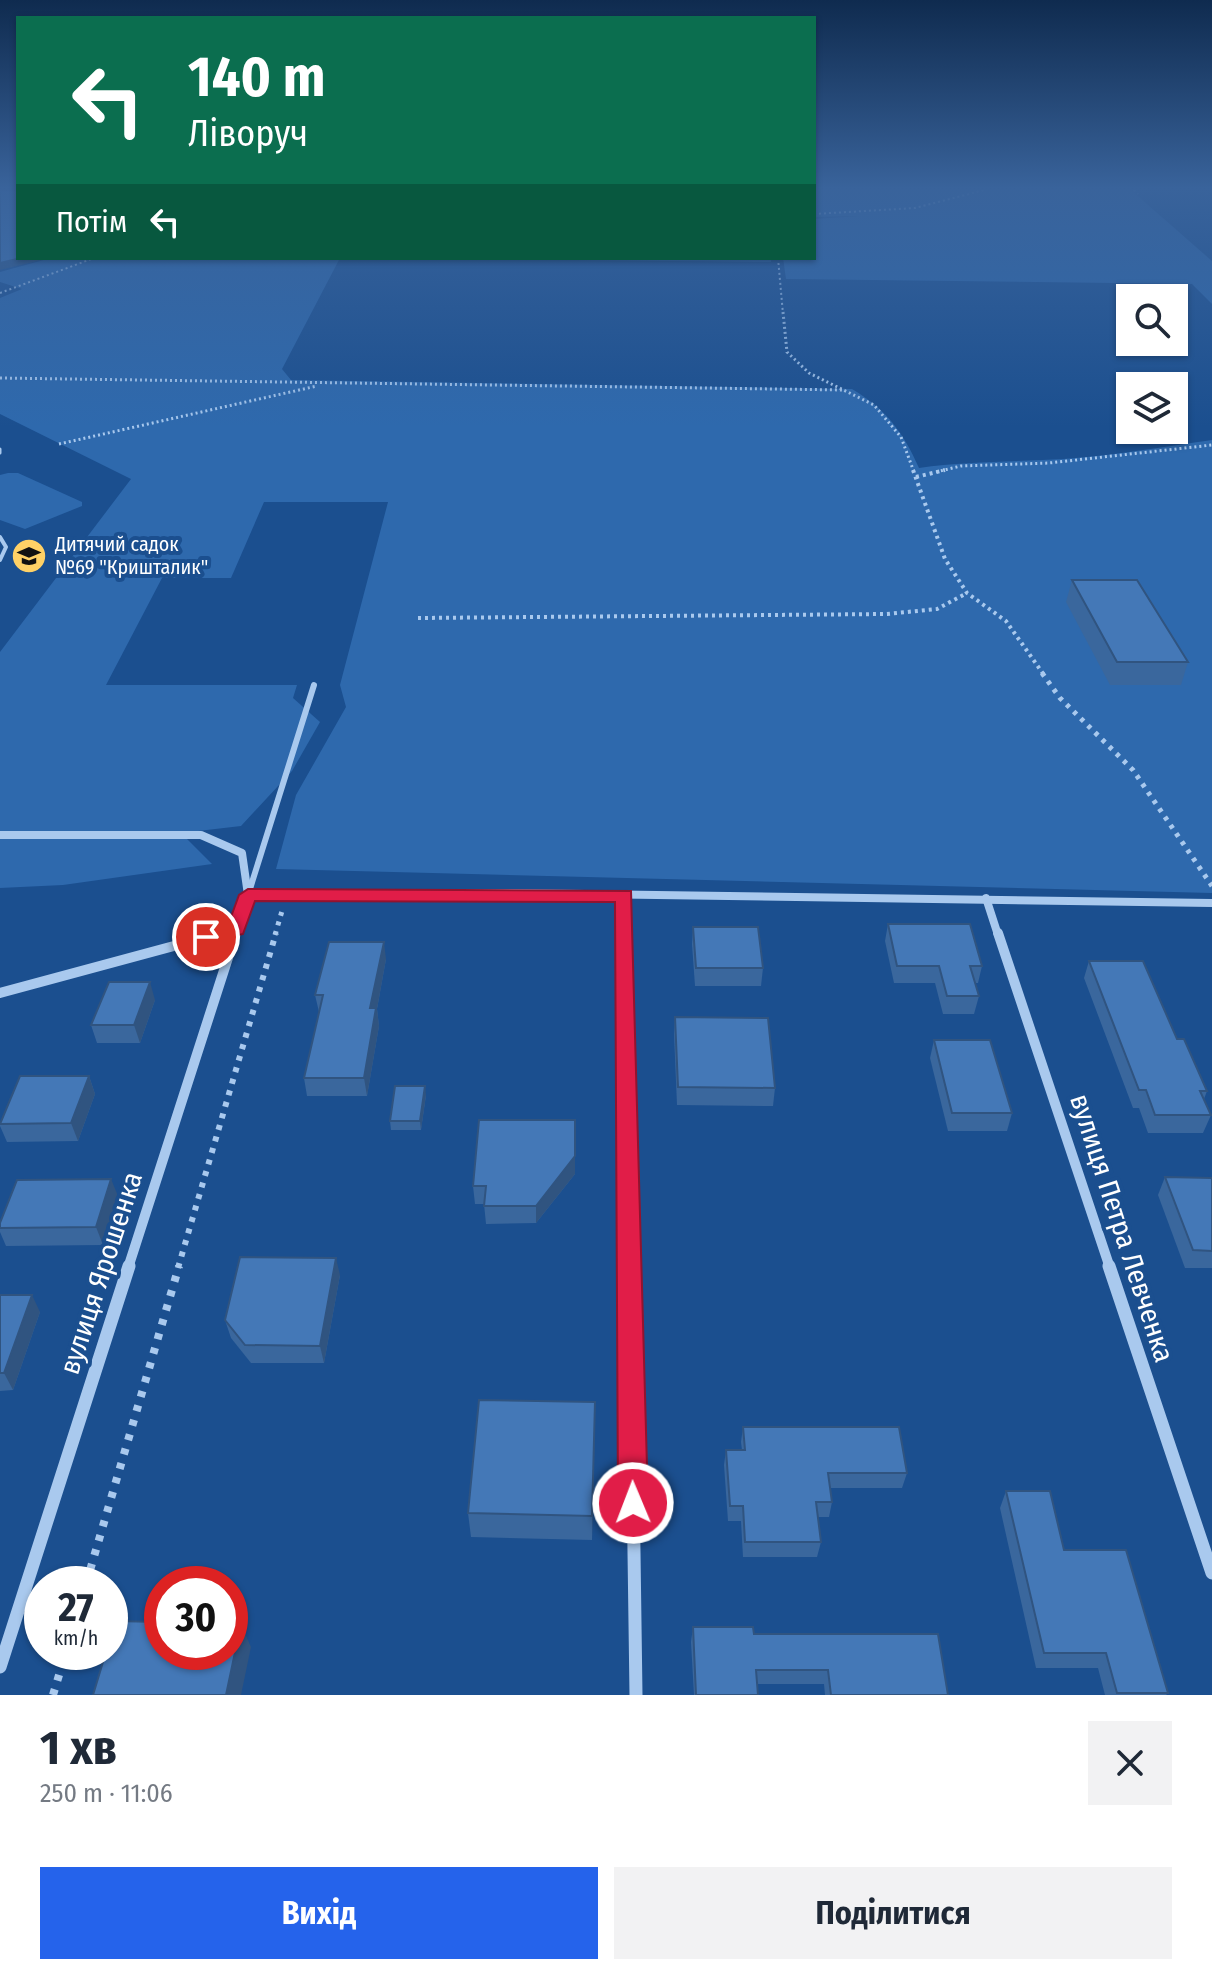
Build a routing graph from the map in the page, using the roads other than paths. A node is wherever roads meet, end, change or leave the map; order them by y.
1 (0, 537) edge
2 (0, 560) edge
3 (314, 685) dead end
4 (0, 835) edge
5 (248, 895) junction
6 (624, 895) junction
7 (986, 898) junction
8 (1212, 903) edge
9 (236, 929) junction
10 (0, 993) edge
11 (1212, 1573) edge
12 (0, 1667) edge
13 (636, 1695) edge

1 - 2 lane
3 - 5 lane
4 - 5 street
5 - 6 street
5 - 9 street, вулиця Ярошенка
6 - 7 street
6 - 13 street
7 - 8 street
7 - 11 street, вулиця Петра Левченка
9 - 10 street
9 - 12 street, вулиця Ярошенка

